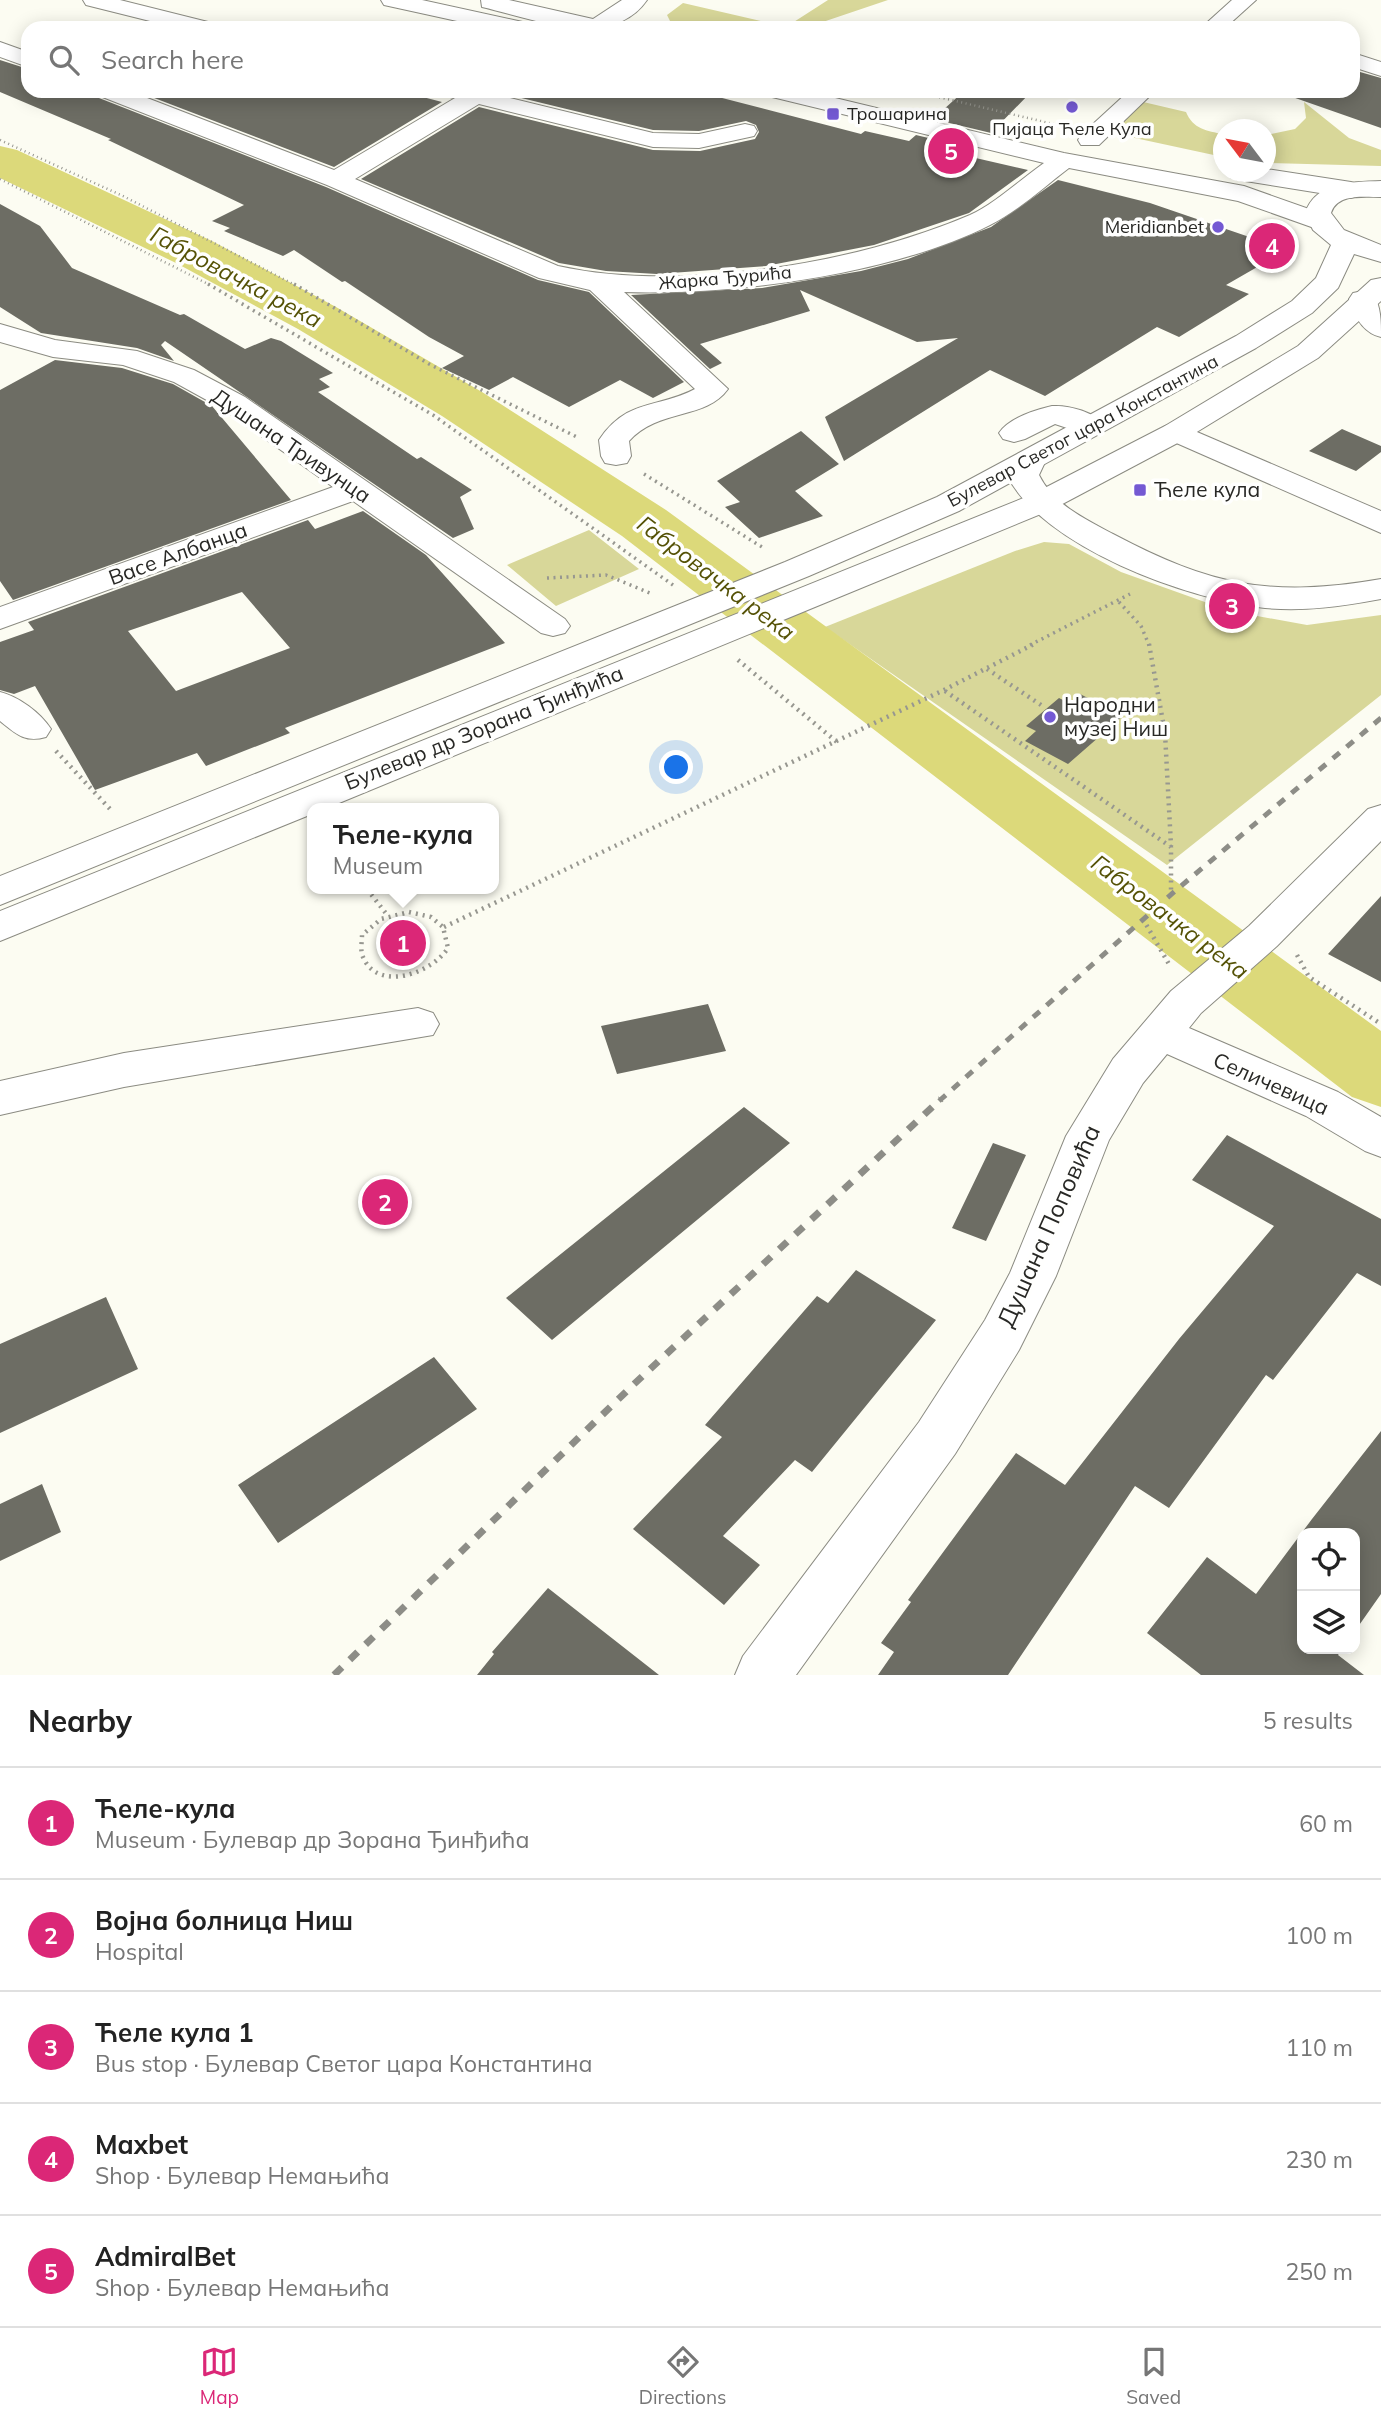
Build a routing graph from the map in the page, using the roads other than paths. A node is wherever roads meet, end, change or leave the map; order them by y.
1 (94, 0) edge
2 (392, 0) edge
3 (481, 0) edge
4 (636, 0) edge
5 (660, 0) edge
6 (1245, 0) edge
7 (176, 21) edge
8 (487, 21) edge
9 (569, 21) edge
10 (608, 21) edge
11 (632, 21) edge
12 (1228, 21) edge
13 (0, 49) edge
14 (21, 57) edge
15 (1360, 62) edge
16 (1381, 69) edge
17 (126, 98) edge
18 (463, 98) edge
19 (490, 98) edge
20 (805, 98) edge
21 (906, 98) edge
22 (1132, 98) edge
23 (942, 106) dead end
24 (745, 131) dead end
25 (1064, 160) junction
26 (1213, 167) edge
27 (1276, 178) edge
28 (336, 180) junction
29 (1381, 189) edge
30 (1351, 190) junction
31 (1317, 221) junction
32 (1345, 244) junction
33 (1381, 254) edge
34 (598, 282) junction
35 (1372, 293) edge
36 (1381, 329) edge
37 (0, 333) edge
38 (1189, 424) junction
39 (1023, 446) junction
40 (616, 456) road end
41 (356, 489) junction
42 (1381, 498) edge
43 (1042, 502) junction
44 (1381, 523) edge
45 (776, 562) joint
46 (1381, 589) edge
47 (813, 596) joint
48 (0, 619) edge
49 (707, 619) junction
50 (553, 626) dead end
51 (0, 703) edge
52 (33, 729) road end
53 (1381, 818) edge
54 (0, 891) edge
55 (0, 927) edge
56 (1183, 1008) junction
57 (418, 1024) dead end
58 (0, 1098) edge
59 (1381, 1139) edge
60 (763, 1675) edge

1 - 7 street
2 - 8 street
3 - 9 street
4 - 10 street
5 - 11 street
6 - 12 street
13 - 14 street
15 - 16 street
17 - 28 street, Жарка Ђурића
18 - 28 street
19 - 24 street
20 - 25 street
21 - 23 street
22 - 26 street
25 - 31 street
25 - 34 street, Жарка Ђурића
27 - 30 street
28 - 34 street, Жарка Ђурића
29 - 30 street
30 - 31 street
31 - 32 street
32 - 33 street
32 - 39 street, Булевар Светог цара Константина
34 - 40 street
35 - 36 street
35 - 38 street, Булевар Светог цара Константина
37 - 41 street, Душана Тривунца
38 - 42 street
38 - 43 street, Булевар Светог цара Константина
38 - 44 street
39 - 43 street
39 - 45 street, Булевар Светог цара Константина
41 - 48 street, Васе Албанца
41 - 50 street, Душана Тривунца
43 - 46 street
43 - 47 street, Булевар Светог цара Константина
45 - 49 street, Булевар др Зорана Ђинђића
47 - 49 street, Булевар др Зорана Ђинђића
49 - 54 street, Булевар др Зорана Ђинђића
49 - 55 street, Булевар др Зорана Ђинђића
51 - 52 street
53 - 56 street, Душана Поповића
56 - 59 street, Селичевица
56 - 60 street, Душана Поповића
57 - 58 street

